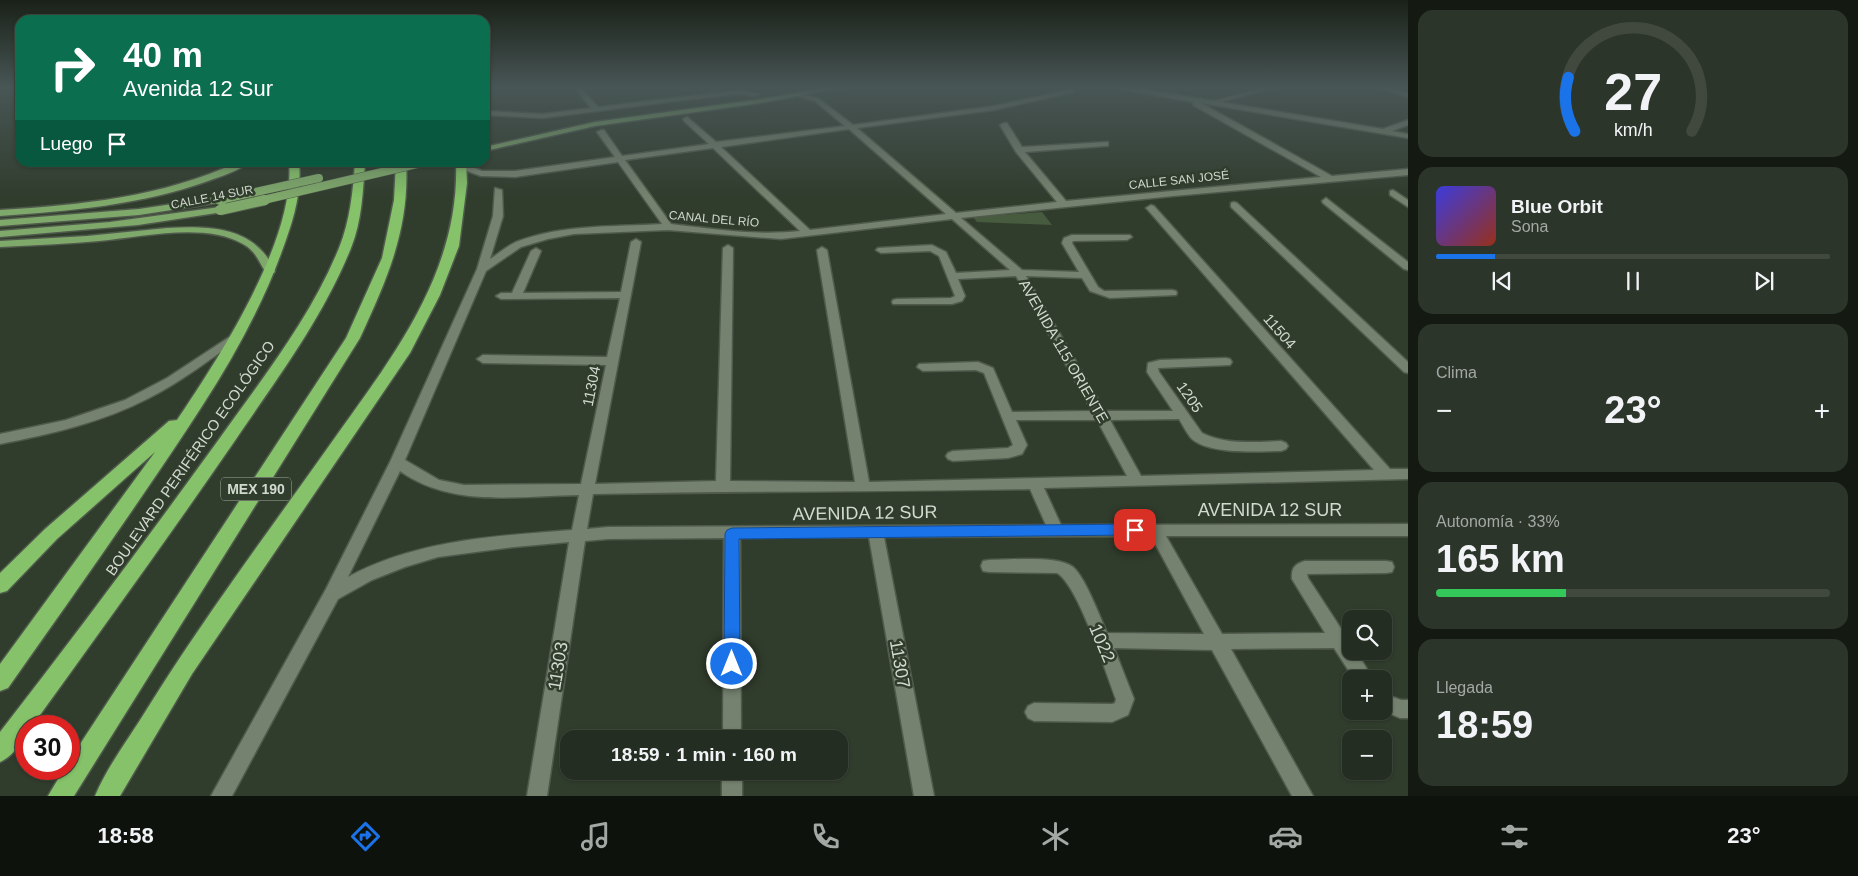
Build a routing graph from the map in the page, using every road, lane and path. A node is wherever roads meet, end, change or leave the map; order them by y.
1 (559, 124) edge
2 (594, 124) edge
3 (693, 124) edge
4 (848, 124) edge
5 (873, 124) edge
6 (1233, 124) edge
7 (1338, 124) edge
8 (1403, 124) edge
9 (1004, 125) dead end
10 (852, 127) junction
11 (601, 132) dead end
12 (1383, 132) junction
13 (1408, 136) edge
14 (490, 139) edge
15 (1105, 144) dead end
16 (715, 145) junction
17 (490, 148) edge
18 (1018, 150) junction
19 (619, 158) junction
20 (234, 167) edge
21 (294, 167) edge
22 (360, 167) edge
23 (364, 167) edge
24 (402, 167) edge
25 (404, 167) edge
26 (461, 167) edge
27 (468, 167) edge
28 (1408, 172) edge
29 (1330, 178) junction
30 (498, 190) dead end
31 (1393, 193) dead end
32 (1326, 201) dead end
33 (1064, 204) junction
34 (1408, 204) edge
35 (1234, 205) dead end
36 (1151, 208) dead end
37 (0, 213) edge
38 (953, 216) junction
39 (0, 222) edge
40 (668, 226) junction
41 (808, 233) junction
42 (0, 234) edge
43 (1126, 237) dead end
44 (636, 242) dead end
45 (0, 244) edge
46 (728, 248) dead end
47 (822, 250) dead end
48 (881, 250) dead end
49 (536, 251) dead end
50 (1408, 268) edge
51 (482, 269) junction
52 (270, 271) junction
53 (1019, 273) junction
54 (1088, 274) junction
55 (953, 276) junction
56 (1172, 293) dead end
57 (626, 295) junction
58 (501, 296) dead end
59 (516, 296) junction
60 (897, 302) dead end
61 (237, 335) junction
62 (483, 359) dead end
63 (613, 361) junction
64 (1226, 362) dead end
65 (923, 367) dead end
66 (1408, 369) edge
67 (193, 409) junction
68 (1183, 414) junction
69 (1007, 416) junction
70 (1101, 416) junction
71 (0, 439) edge
72 (1281, 446) dead end
73 (953, 456) dead end
74 (397, 462) junction
75 (1408, 474) edge
76 (1387, 475) junction
77 (1136, 480) junction
78 (1034, 482) junction
79 (723, 486) junction
80 (863, 486) junction
81 (587, 489) junction
82 (1056, 530) junction
83 (1155, 530) junction
84 (1408, 530) edge
85 (876, 533) junction
86 (732, 534) junction
87 (578, 536) junction
88 (989, 566) dead end
89 (1386, 567) dead end
90 (0, 585) edge
91 (332, 594) junction
92 (1102, 640) junction
93 (1338, 640) junction
94 (1216, 642) junction
95 (1358, 670) edge
96 (0, 681) edge
97 (1392, 706) edge
98 (1408, 709) edge
99 (1034, 712) dead end
100 (732, 730) edge
101 (0, 751) edge
102 (732, 780) edge
103 (60, 796) edge
104 (106, 796) edge
105 (221, 796) edge
106 (537, 796) edge
107 (732, 796) edge
108 (924, 796) edge
109 (1303, 796) edge

1 - 14 main road
2 - 17 main road
3 - 16 street
4 - 10 street, AVENIDA 115 ORIENTE
5 - 10 street
6 - 29 street
7 - 12 street
8 - 12 street
9 - 18 street
10 - 16 street
10 - 38 street, AVENIDA 115 ORIENTE
11 - 19 street
12 - 13 street
15 - 18 street
16 - 19 street
16 - 41 street
18 - 33 street
19 - 27 street
19 - 40 street
20 - 37 main road
21 - 52 highway
22 - 101 highway, BOULEVARD PERIFÉRICO ECOLÓGICO / MEX 190
23 - 39 main road, CALLE 14 SUR, bridge
24 - 103 highway, MEX 190
25 - 42 main road, CALLE 14 SUR, bridge
26 - 104 highway
28 - 29 street, CALLE SAN JOSÉ
29 - 33 street, CALLE SAN JOSÉ
30 - 51 street
31 - 34 street
32 - 50 street
33 - 38 street, CALLE SAN JOSÉ
35 - 66 street
36 - 76 street, 11504
38 - 41 street, CANAL DEL RÍO
38 - 53 street, AVENIDA 115 ORIENTE
40 - 41 street, CANAL DEL RÍO
40 - 51 street, CANAL DEL RÍO
43 - 54 street
44 - 57 street, 11304
45 - 52 main road
46 - 79 street
47 - 80 street
48 - 55 street
49 - 59 street
51 - 74 street
52 - 61 highway
53 - 54 street
53 - 55 street
53 - 70 street, AVENIDA 115 ORIENTE
54 - 56 street
55 - 60 street
57 - 59 street
57 - 63 street, 11304
58 - 59 street
61 - 67 highway
61 - 71 street
62 - 63 street
63 - 81 street, 11304
64 - 68 street, 1205
65 - 69 street
67 - 90 highway
67 - 96 highway
68 - 70 street
68 - 72 street, 1205
69 - 70 street
69 - 73 street
70 - 77 street, AVENIDA 115 ORIENTE
74 - 81 street, AVENIDA 12 SUR
74 - 91 street
75 - 76 street, AVENIDA 12 SUR
76 - 77 street, AVENIDA 12 SUR
77 - 78 street, AVENIDA 12 SUR
78 - 80 street, AVENIDA 12 SUR
78 - 82 street
79 - 80 street, AVENIDA 12 SUR
79 - 81 street, AVENIDA 12 SUR
81 - 87 street, 11304
82 - 83 street, AVENIDA 12 SUR
82 - 85 street, AVENIDA 12 SUR
83 - 84 street, AVENIDA 12 SUR
83 - 94 street
85 - 86 street, AVENIDA 12 SUR
85 - 108 street, 11307
86 - 87 street, AVENIDA 12 SUR
86 - 100 street
87 - 91 street, AVENIDA 12 SUR
87 - 106 street, 11303
88 - 92 street, 1022
89 - 93 street
91 - 105 street
92 - 94 street
92 - 99 street, 1022
93 - 94 street
93 - 95 street
94 - 109 street
97 - 98 street
102 - 107 street

